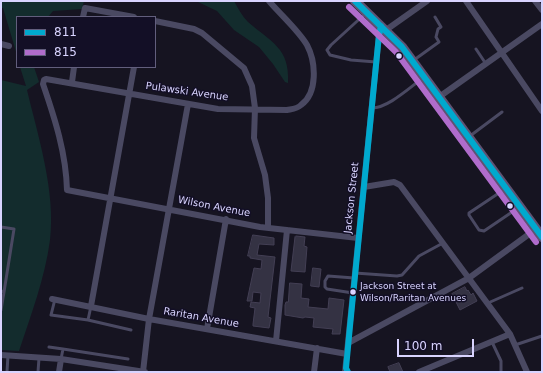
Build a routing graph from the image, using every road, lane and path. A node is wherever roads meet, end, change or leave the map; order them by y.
1 (269, 1) edge
2 (356, 1) edge
3 (427, 1) edge
4 (466, 1) edge
5 (535, 1) edge
6 (542, 10) edge
7 (367, 12) junction
8 (83, 16) edge
9 (129, 16) edge
10 (435, 17) dead end
11 (156, 21) edge
12 (542, 24) edge
13 (384, 28) junction
14 (1, 44) edge
15 (9, 46) dead end
16 (476, 49) dead end
17 (502, 53) junction
18 (376, 62) junction
19 (412, 62) junction
20 (486, 64) junction
21 (74, 68) edge
22 (134, 68) edge
23 (424, 77) junction
24 (72, 82) junction
25 (129, 93) junction
26 (439, 97) junction
27 (188, 104) junction
28 (255, 108) junction
29 (372, 108) junction
30 (542, 111) edge
31 (502, 112) dead end
32 (469, 137) junction
33 (364, 187) junction
34 (506, 188) junction
35 (67, 190) joint
36 (111, 197) junction
37 (520, 206) junction
38 (169, 208) junction
39 (226, 219) junction
40 (1, 227) edge
41 (268, 228) junction
42 (287, 230) junction
43 (539, 233) edge
44 (358, 238) junction
45 (443, 243) junction
46 (354, 275) junction
47 (469, 278) junction
48 (522, 288) dead end
49 (3, 291) edge
50 (353, 293) junction
51 (54, 299) joint
52 (488, 303) junction
53 (91, 306) junction
54 (1, 310) edge
55 (149, 319) junction
56 (88, 320) junction
57 (207, 329) junction
58 (131, 330) dead end
59 (510, 334) junction
60 (542, 336) edge
61 (276, 341) junction
62 (492, 342) junction
63 (348, 343) junction
64 (515, 345) junction
65 (49, 347) dead end
66 (317, 348) junction
67 (63, 349) junction
68 (1, 354) edge
69 (347, 354) junction
70 (8, 355) junction
71 (39, 358) junction
72 (128, 359) dead end
73 (61, 360) junction
74 (346, 371) edge
75 (7, 372) edge
76 (38, 372) edge
77 (59, 372) edge
78 (144, 372) edge
79 (314, 372) edge
80 (419, 372) edge
81 (500, 372) edge
82 (527, 372) edge

1 - 28 street, Pulawski Avenue
2 - 7 main road
3 - 13 street
4 - 17 street
5 - 6 street
7 - 13 main road
7 - 18 lane
8 - 9 street
10 - 19 lane
11 - 28 street
12 - 17 street
13 - 18 street, Jackson Street
13 - 19 main road
14 - 15 street
16 - 20 lane
17 - 20 street
17 - 30 street
18 - 29 street, Jackson Street
19 - 23 main road
20 - 26 street
21 - 24 street
22 - 25 street
23 - 26 main road
23 - 29 lane
24 - 25 street, Pulawski Avenue
24 - 35 street, Pulawski Avenue
25 - 27 street, Pulawski Avenue
25 - 36 street
26 - 32 main road
27 - 28 street, Pulawski Avenue
27 - 38 street
28 - 41 street
29 - 33 street, Jackson Street
31 - 32 lane
32 - 34 main road
33 - 44 street, Jackson Street
33 - 45 street
34 - 37 main road
34 - 37 lane
35 - 36 street, Wilson Avenue
36 - 38 street, Wilson Avenue
36 - 53 street
37 - 43 main road
38 - 39 street, Wilson Avenue
38 - 55 street
39 - 41 street, Wilson Avenue
39 - 57 street
40 - 49 lane
41 - 42 street, Wilson Avenue
42 - 44 street, Wilson Avenue
42 - 61 street
43 - 47 street
44 - 46 street, Jackson Street
45 - 46 lane
45 - 47 street
46 - 50 street, Jackson Street
46 - 50 lane
47 - 52 street
47 - 63 street
48 - 52 lane
49 - 54 lane
50 - 63 street, Jackson Street
51 - 53 street, Raritan Avenue
51 - 56 lane
52 - 59 street
53 - 55 street, Raritan Avenue
53 - 56 lane
55 - 57 street, Raritan Avenue
55 - 78 street
56 - 58 lane
57 - 61 street, Raritan Avenue
59 - 62 street
59 - 64 street
60 - 64 lane
61 - 66 street, Raritan Avenue
62 - 80 street
62 - 81 lane
63 - 69 street, Jackson Street
64 - 82 street
65 - 67 lane
66 - 69 street, Raritan Avenue
66 - 79 street
67 - 72 lane
67 - 73 lane
68 - 70 street
69 - 74 street, Jackson Street
70 - 71 street
70 - 75 lane
71 - 73 street
71 - 76 lane
73 - 77 street
73 - 78 street

